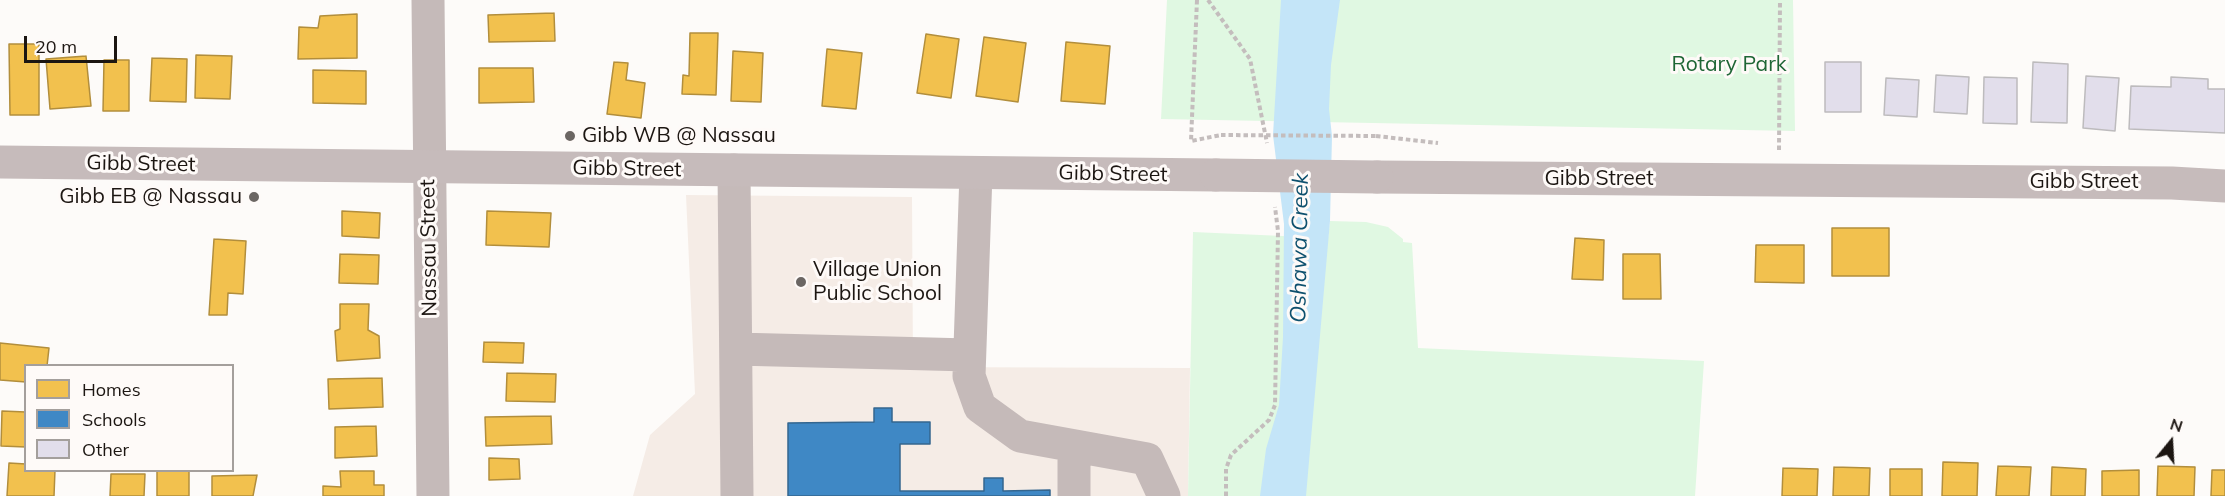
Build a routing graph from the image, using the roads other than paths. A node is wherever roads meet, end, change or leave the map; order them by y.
1 (428, 0) edge
2 (0, 162) edge
3 (428, 166) junction
4 (734, 170) junction
5 (976, 173) junction
6 (2225, 186) edge
7 (736, 349) junction
8 (969, 355) junction
9 (1074, 447) junction
10 (433, 496) edge
11 (737, 496) edge
12 (1074, 496) edge
13 (1164, 496) edge

1 - 3 street, Nassau Street
2 - 3 main road, Gibb Street
3 - 4 main road, Gibb Street
3 - 10 street, Nassau Street
4 - 5 main road, Gibb Street
4 - 7 street
5 - 6 main road, Gibb Street, bridge
5 - 8 street
7 - 8 street
7 - 11 street
8 - 9 street
9 - 12 street
9 - 13 street

